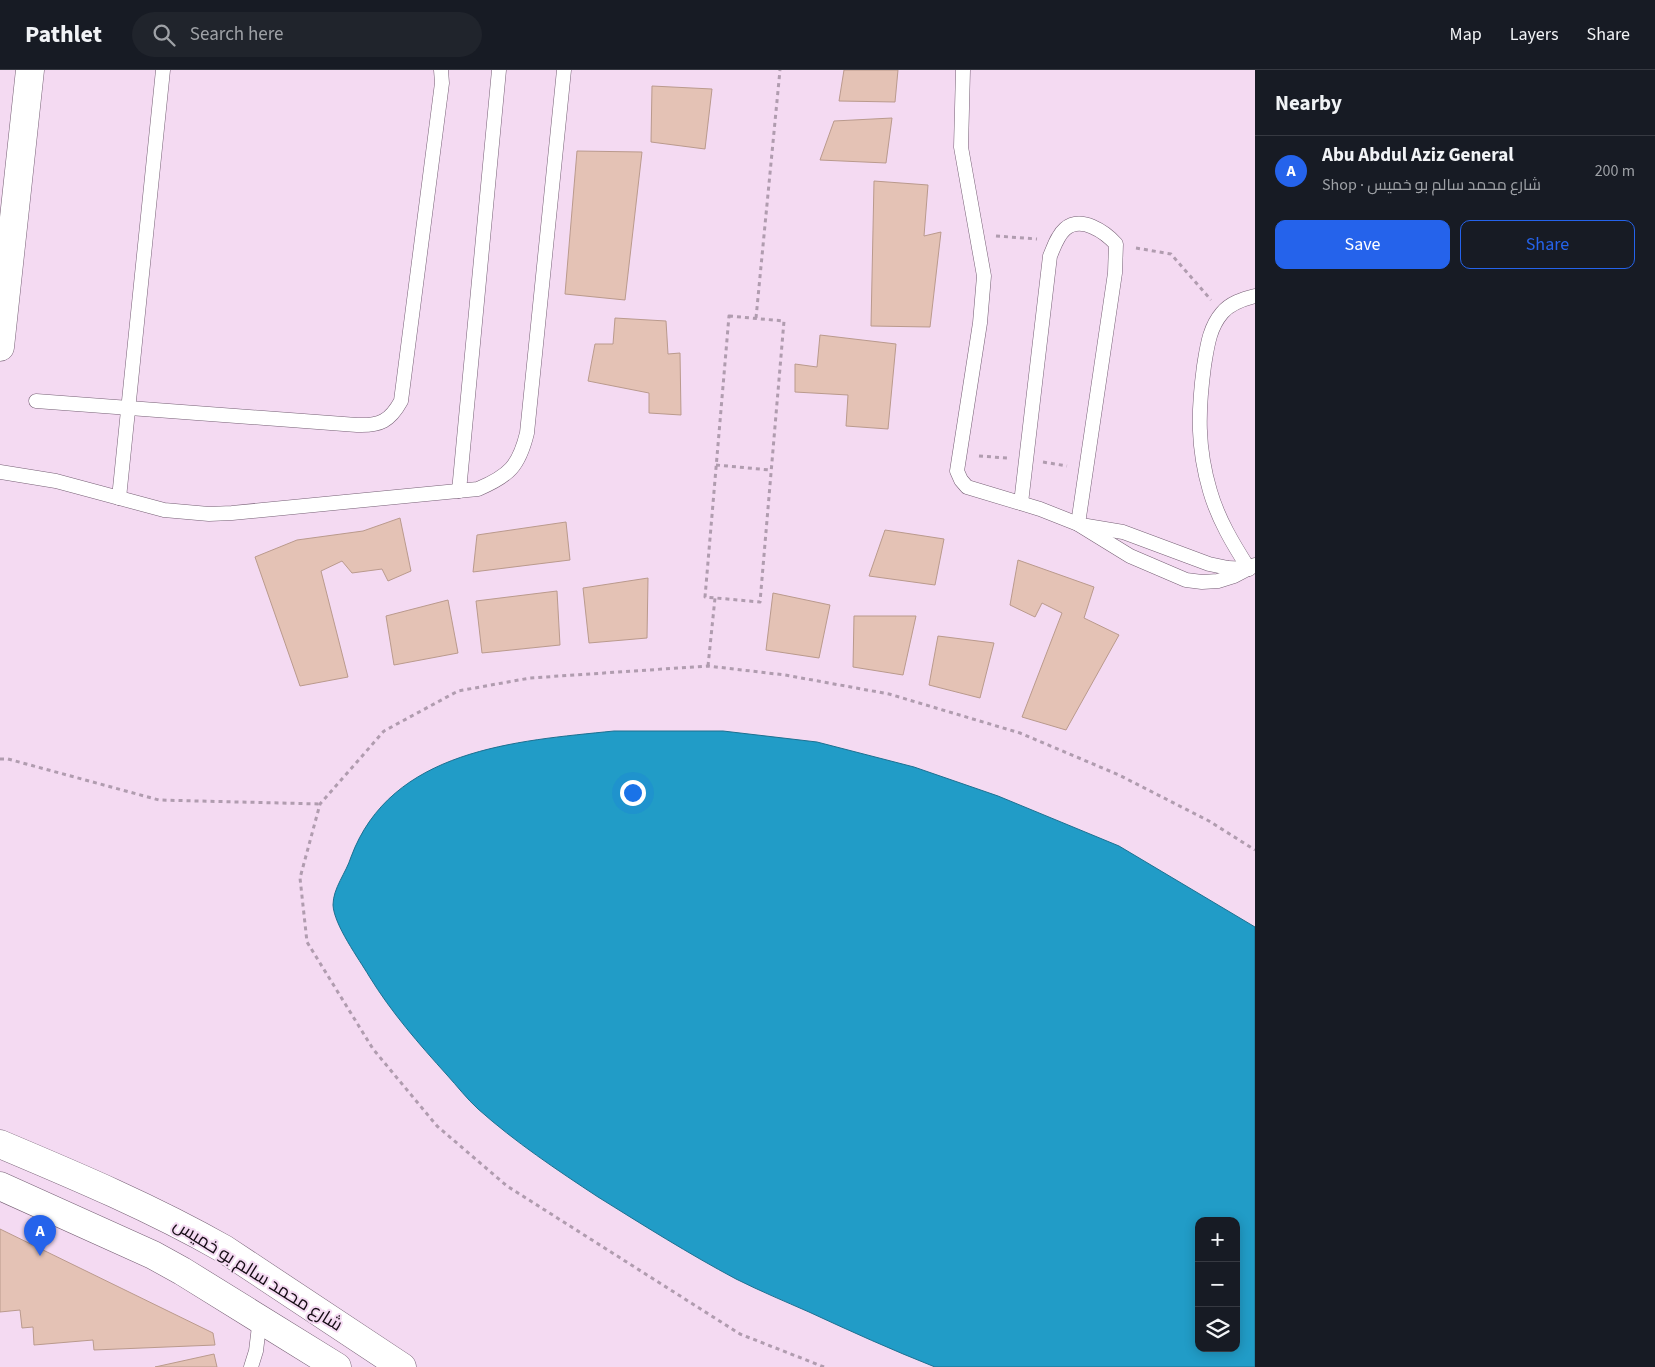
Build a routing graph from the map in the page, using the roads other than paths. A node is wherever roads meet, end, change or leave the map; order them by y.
1 (30, 70) edge
2 (163, 70) edge
3 (440, 70) edge
4 (499, 70) edge
5 (564, 70) edge
6 (962, 70) edge
7 (1255, 296) edge
8 (0, 347) edge
9 (36, 401) dead end
10 (128, 408) junction
11 (0, 472) edge
12 (459, 491) junction
13 (119, 498) junction
14 (1020, 503) junction
15 (1078, 524) junction
16 (1252, 567) edge
17 (0, 1144) edge
18 (0, 1186) edge
19 (260, 1318) junction
20 (250, 1367) edge
21 (337, 1367) edge
22 (402, 1367) edge

1 - 8 main road
2 - 10 lane
3 - 10 lane
4 - 12 lane
5 - 12 lane
6 - 14 lane
7 - 16 lane
9 - 10 lane
10 - 13 lane
11 - 13 lane
12 - 13 lane
14 - 15 lane
14 - 15 lane
15 - 16 lane
15 - 16 lane
17 - 22 main road, شارع محمد سالم بو خميس
18 - 19 main road, شارع محمد سالم بو خميس
19 - 20 lane
19 - 21 main road, شارع محمد سالم بو خميس

